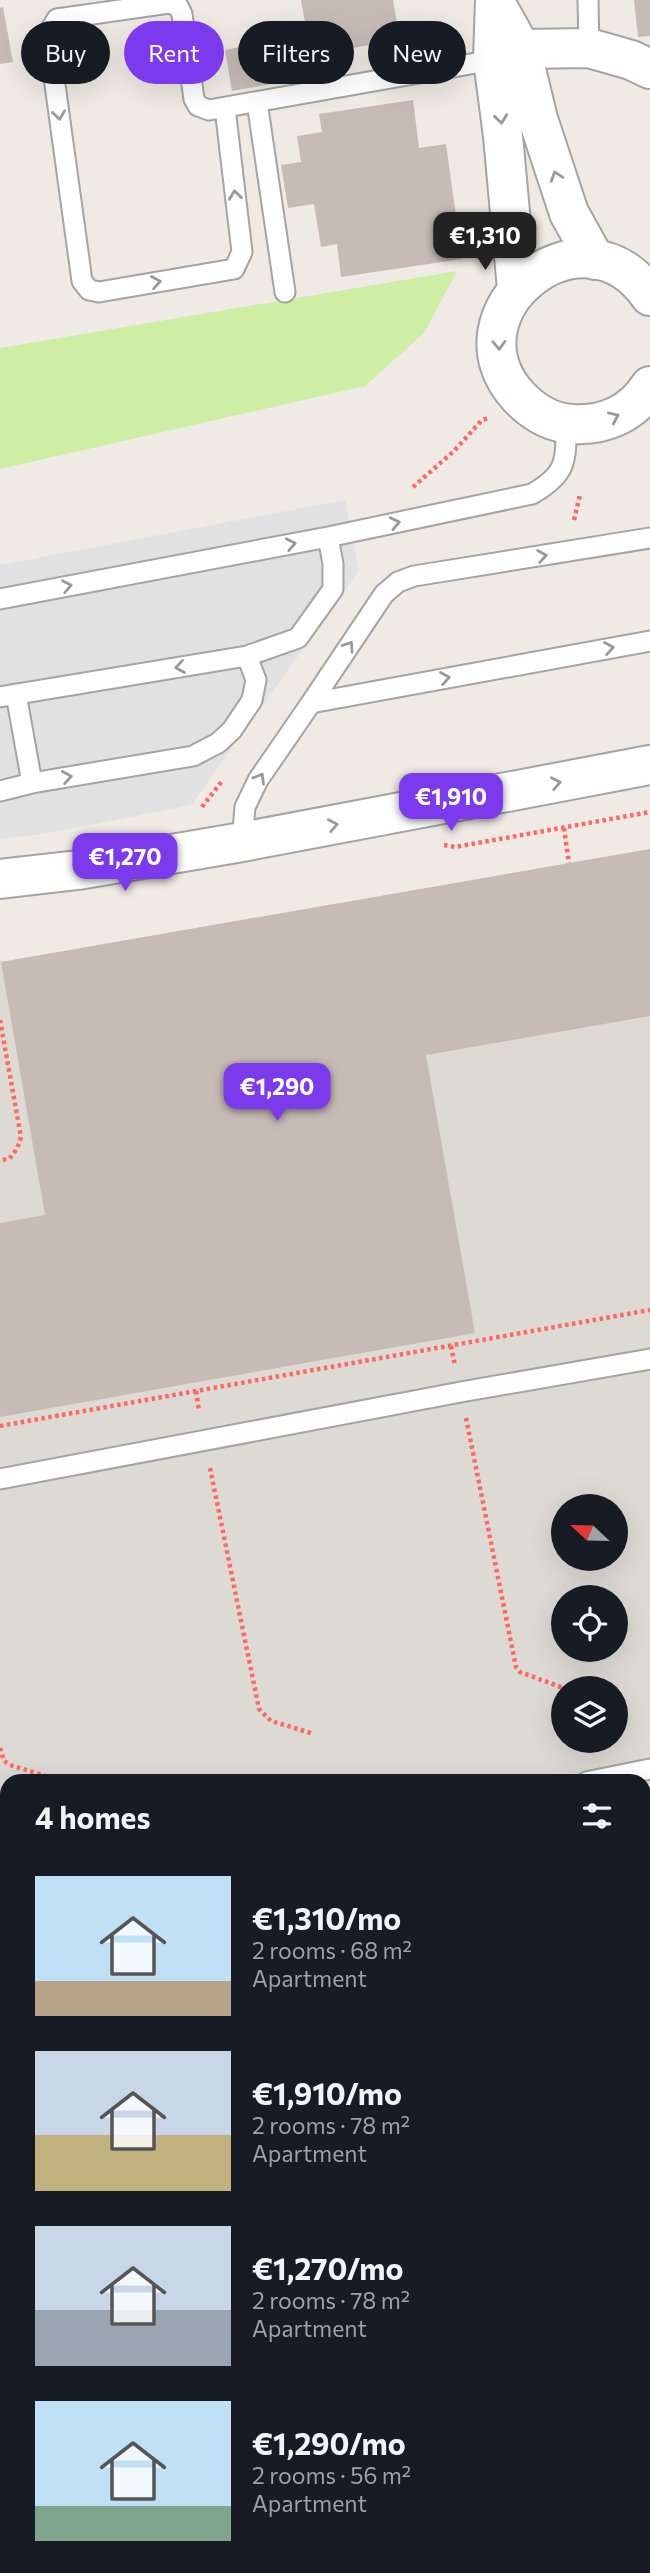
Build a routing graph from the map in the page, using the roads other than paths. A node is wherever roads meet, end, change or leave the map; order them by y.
1 (588, 0) edge
2 (495, 1) edge
3 (589, 48) junction
4 (507, 55) junction
5 (650, 69) edge
6 (257, 102) junction
7 (225, 108) junction
8 (595, 260) junction
9 (517, 289) junction
10 (285, 292) dead end
11 (650, 295) edge
12 (650, 386) edge
13 (566, 424) junction
14 (328, 537) junction
15 (650, 538) edge
16 (0, 599) edge
17 (650, 641) edge
18 (247, 656) junction
19 (8, 695) edge
20 (311, 703) junction
21 (650, 765) edge
22 (32, 783) junction
23 (0, 791) edge
24 (242, 842) junction
25 (0, 879) edge
26 (650, 1359) edge
27 (0, 1479) edge
28 (650, 1769) edge
29 (625, 1774) edge

1 - 3 lane
2 - 4 street
3 - 4 street
3 - 5 street
4 - 6 lane
8 -> 4 street
4 -> 9 street
6 - 7 lane
6 - 10 lane
7 -> 7 lane
8 - 9 street
8 - 11 street
9 -> 13 street
13 -> 12 street
14 -> 13 lane
16 -> 14 lane
14 - 18 lane
20 -> 15 lane
20 -> 17 lane
18 -> 19 lane
22 -> 18 lane
19 - 22 lane
24 -> 20 lane
24 -> 21 street
22 - 23 lane
24 - 25 street
26 - 27 lane
28 - 29 lane

